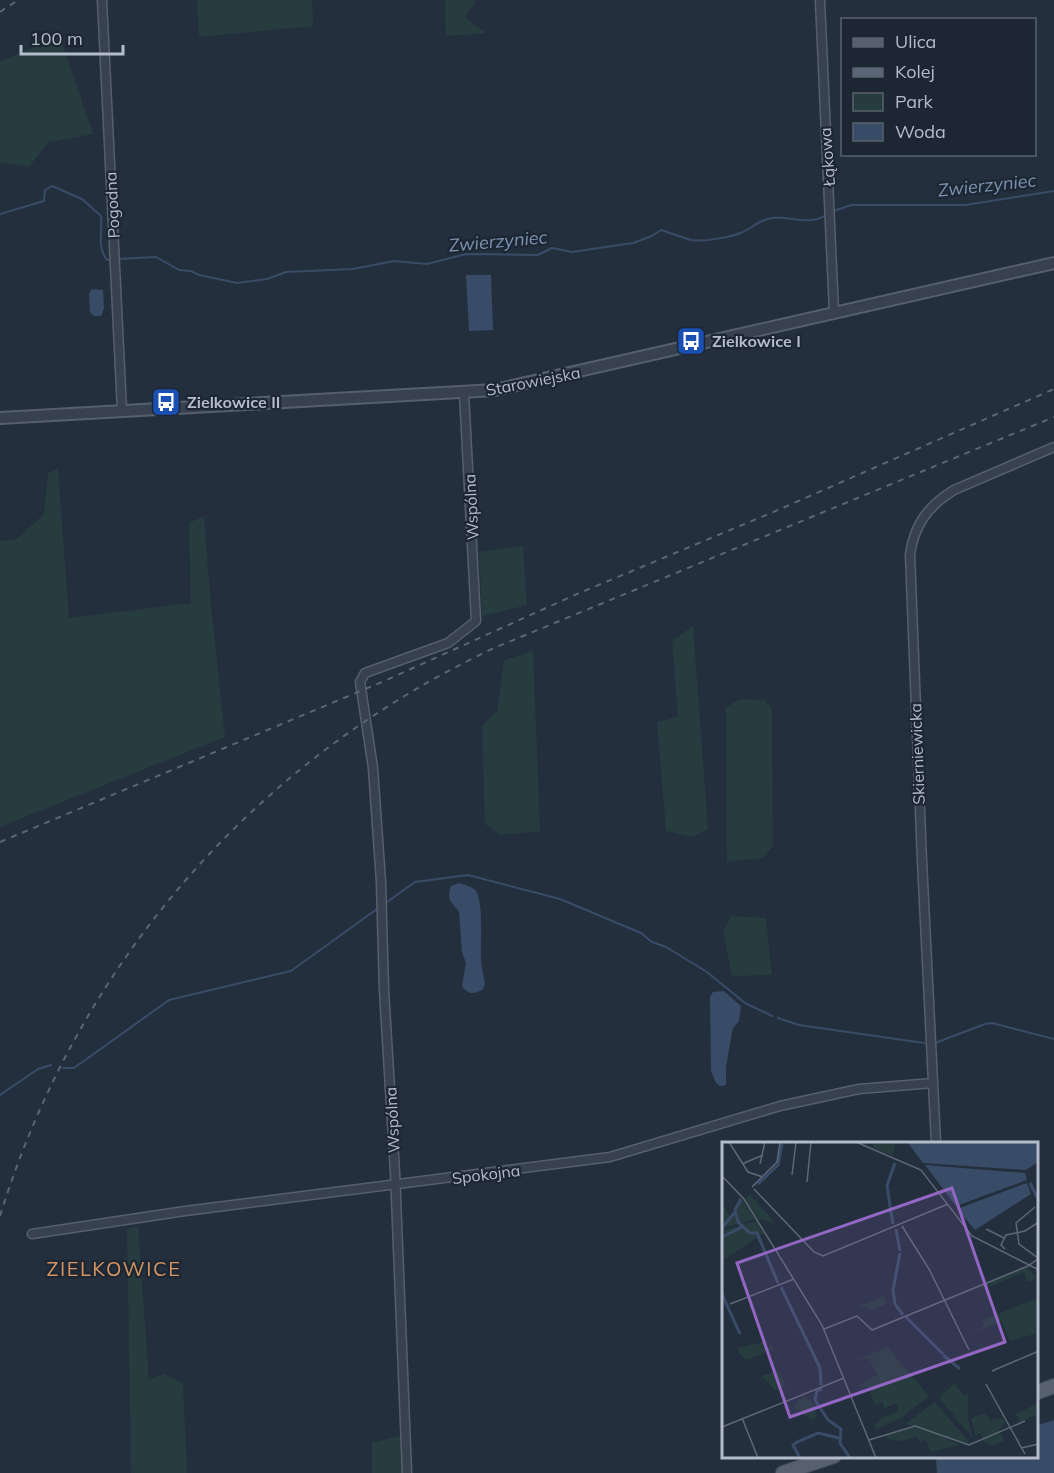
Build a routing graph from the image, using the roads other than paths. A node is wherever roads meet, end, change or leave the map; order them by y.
1 (102, 0) edge
2 (820, 0) edge
3 (1054, 263) edge
4 (834, 313) junction
5 (464, 393) junction
6 (122, 410) junction
7 (0, 418) edge
8 (1054, 447) edge
9 (933, 1083) junction
10 (936, 1142) edge
11 (395, 1185) junction
12 (32, 1234) dead end
13 (1054, 1386) edge
14 (1039, 1392) edge
15 (828, 1458) edge
16 (408, 1473) edge
17 (783, 1473) edge

1 - 6 street, Pogodna
2 - 4 street, Łąkowa
3 - 4 street, Starowiejska
4 - 5 street, Starowiejska
5 - 6 street, Starowiejska
5 - 11 street, Wspólna
6 - 7 street, Starowiejska
8 - 9 street, Skierniewicka
9 - 10 street, Skierniewicka
9 - 11 street, Spokojna
11 - 12 street, Spokojna
11 - 16 street, Wspólna
13 - 14 main road
15 - 17 main road

